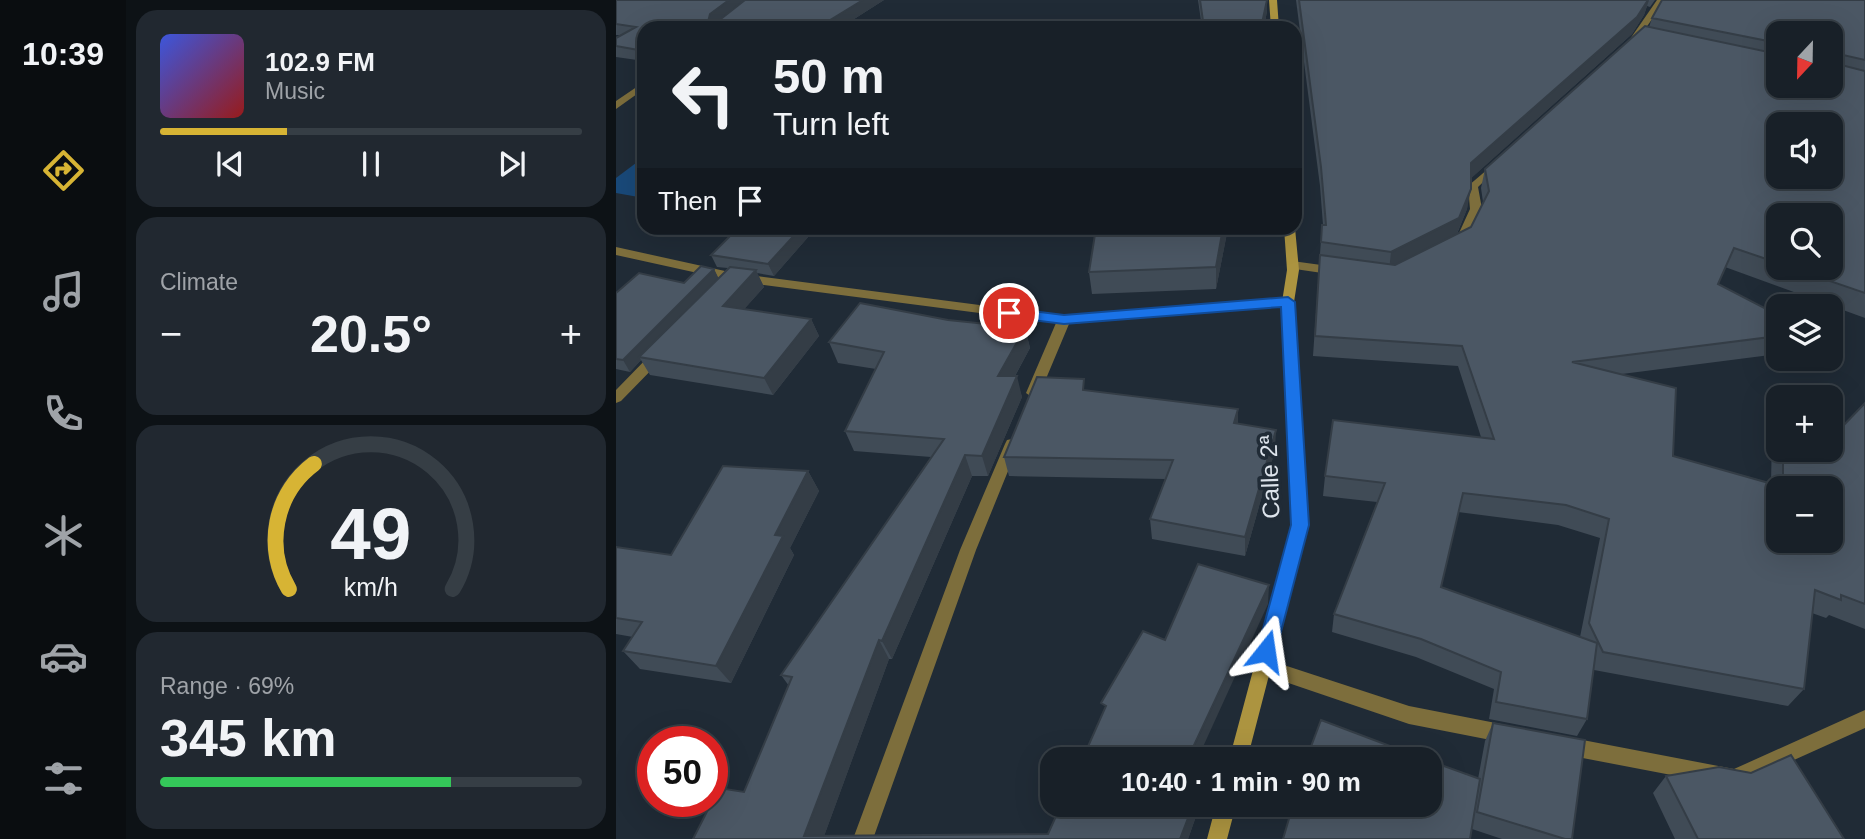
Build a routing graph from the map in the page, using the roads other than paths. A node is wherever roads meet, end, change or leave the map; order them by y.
1 (1273, 0) edge
2 (1661, 0) edge
3 (1274, 21) edge
4 (1637, 38) junction
5 (1650, 42) edge
6 (1626, 48) edge
7 (637, 90) edge
8 (616, 106) edge
9 (1503, 160) edge
10 (1290, 235) edge
11 (1451, 248) edge
12 (616, 251) edge
13 (1292, 265) junction
14 (1354, 273) edge
15 (1288, 302) junction
16 (1064, 320) junction
17 (670, 342) edge
18 (616, 398) edge
19 (1027, 409) edge
20 (1016, 435) edge
21 (1262, 666) junction
22 (1865, 719) edge
23 (1241, 747) edge
24 (1223, 817) edge
25 (863, 839) edge
26 (1217, 839) edge

1 - 3 main road
2 - 4 street
4 - 5 street
4 - 6 street
7 - 8 street
9 - 11 street
10 - 13 main road, Calle 2ª
12 - 16 street
13 - 14 street
13 - 15 main road, Calle 2ª
15 - 16 street
15 - 21 main road, Calle 2ª
16 - 19 street
17 - 18 street
20 - 25 street
21 - 22 street
21 - 23 main road, Calle 2ª
24 - 26 main road

